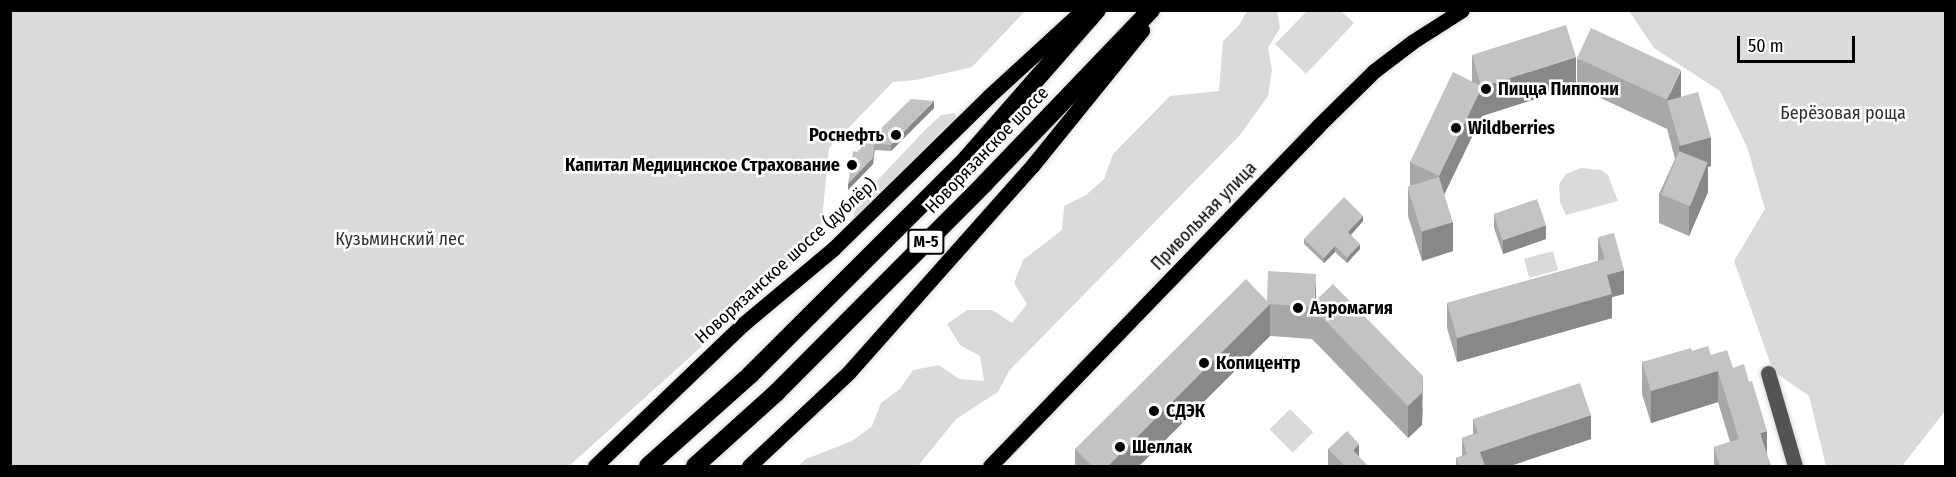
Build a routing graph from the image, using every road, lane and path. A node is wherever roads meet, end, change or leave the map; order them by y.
1 (1083, 10) edge
2 (1097, 10) edge
3 (1151, 10) edge
4 (1158, 10) edge
5 (1462, 10) edge
6 (1768, 373) dead end
7 (595, 466) edge
8 (648, 466) edge
9 (695, 466) edge
10 (749, 466) edge
11 (990, 466) edge
12 (1795, 466) edge

1 - 7 main road, Новорязанское шоссе (дублёр)
2 - 8 highway, Новорязанское шоссе / М-5
3 - 9 highway, Новорязанское шоссе / М-5
4 - 10 main road
5 - 11 main road, Привольная улица
6 - 12 street

